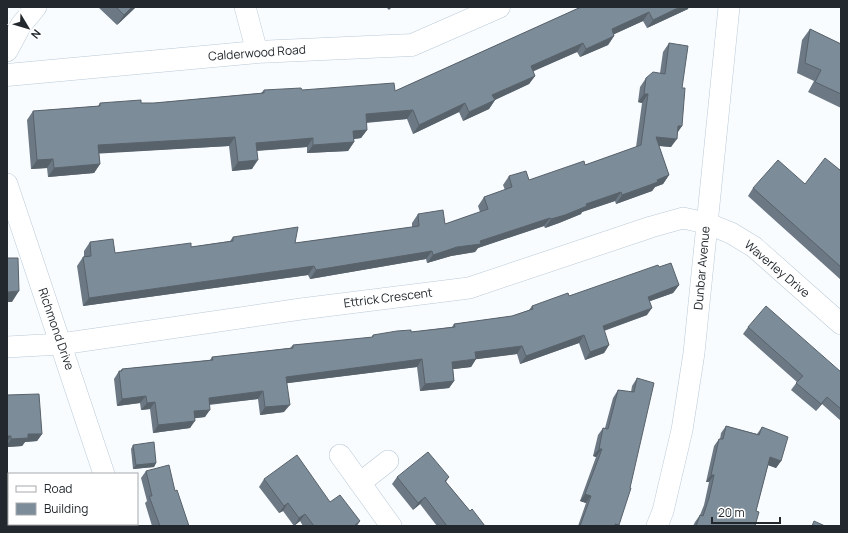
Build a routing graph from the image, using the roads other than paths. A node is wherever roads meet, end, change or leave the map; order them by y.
1 (36, 7) edge
2 (245, 7) edge
3 (499, 7) edge
4 (729, 7) edge
5 (7, 51) edge
6 (256, 52) junction
7 (7, 75) edge
8 (7, 184) edge
9 (706, 223) junction
10 (841, 324) edge
11 (61, 344) junction
12 (7, 347) edge
13 (340, 455) dead end
14 (388, 461) dead end
15 (104, 473) edge
16 (360, 483) junction
17 (391, 526) edge
18 (657, 526) edge

1 - 5 street
2 - 6 street
3 - 6 street, Calderwood Road
4 - 9 street, Dunbar Avenue
6 - 7 street, Calderwood Road
8 - 11 street, Richmond Drive
9 - 10 street, Waverley Drive
9 - 11 street, Ettrick Crescent
9 - 18 street, Dunbar Avenue
11 - 12 street, Ettrick Crescent
11 - 15 street, Richmond Drive
13 - 16 street
14 - 16 street
16 - 17 street

